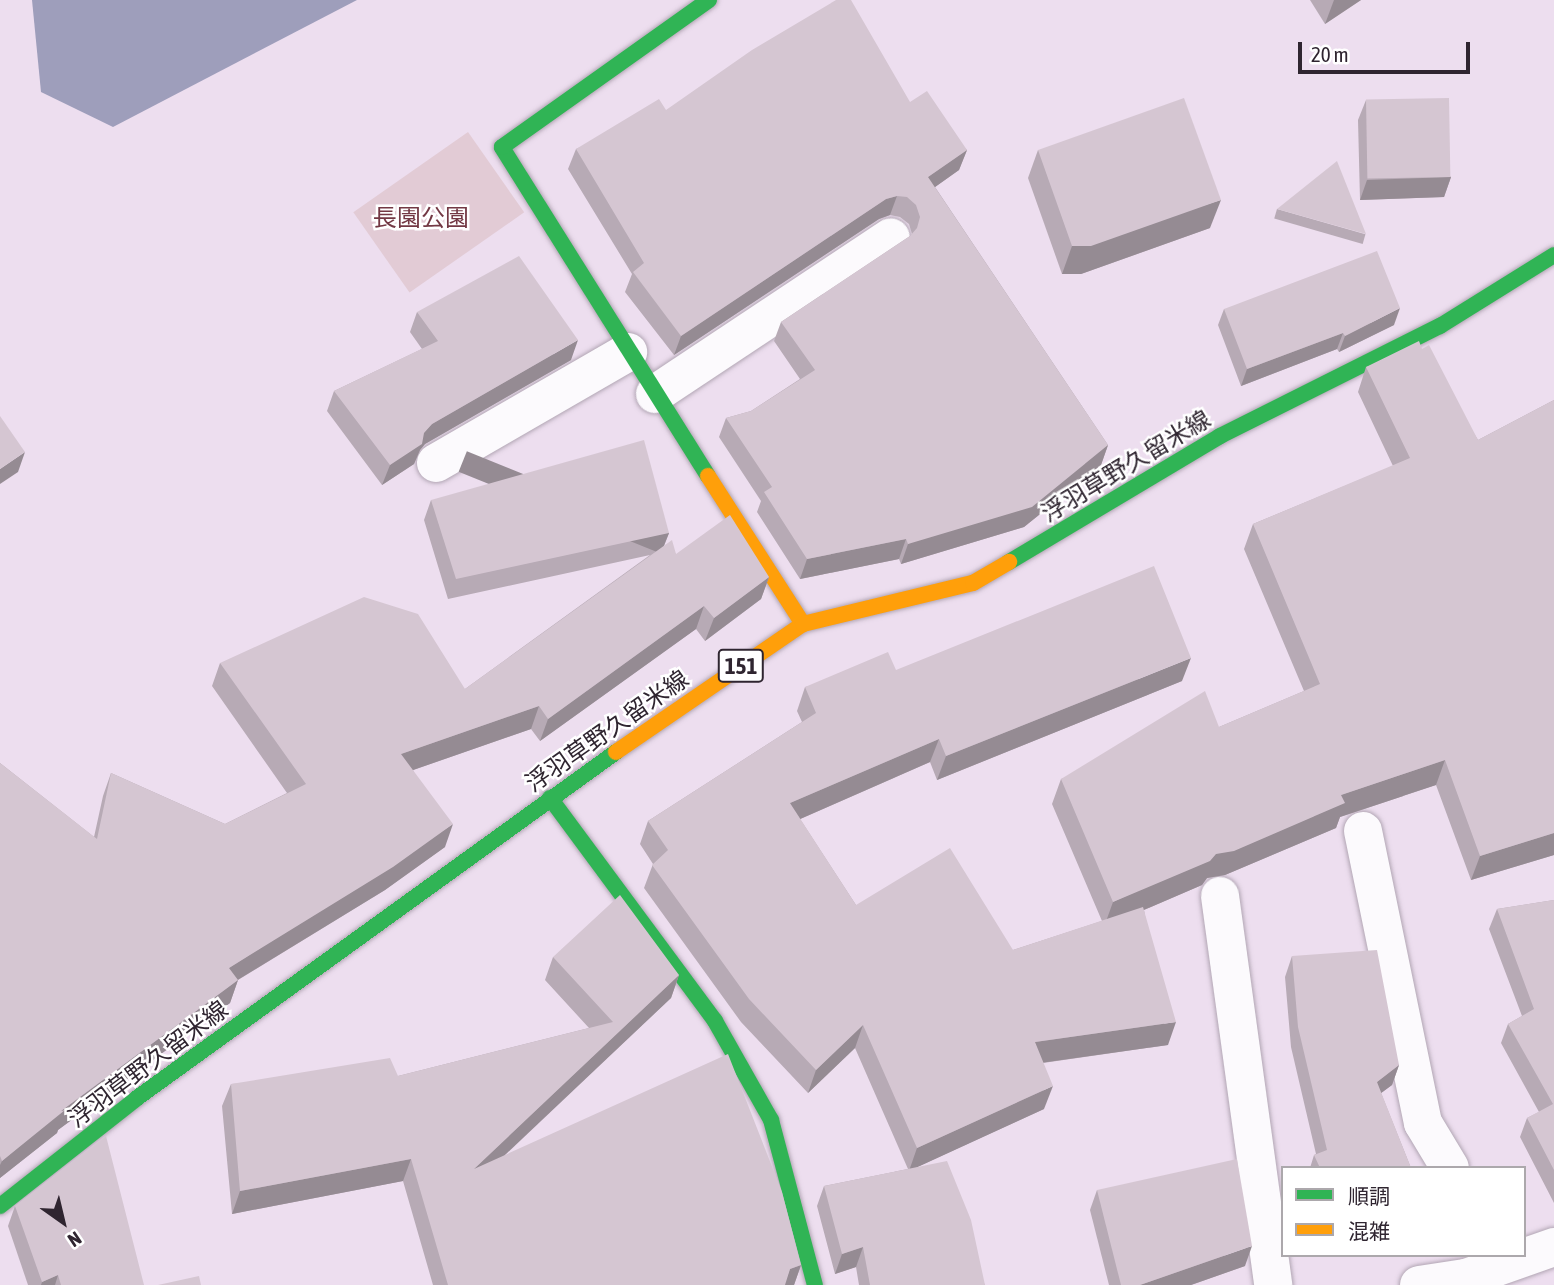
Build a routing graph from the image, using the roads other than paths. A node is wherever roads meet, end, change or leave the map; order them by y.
1 (709, 0) edge
2 (891, 237) dead end
3 (1554, 255) edge
4 (628, 352) junction
5 (655, 394) junction
6 (436, 463) dead end
7 (803, 624) junction
8 (550, 798) junction
9 (1363, 831) dead end
10 (1220, 895) dead end
11 (1449, 1166) edge
12 (0, 1206) edge
13 (1554, 1247) edge
14 (1526, 1254) edge
15 (1505, 1259) edge
16 (815, 1285) edge
17 (1273, 1285) edge
18 (1419, 1285) edge

1 - 4 main road
2 - 5 street
3 - 7 main road, 浮羽草野久留米線 / 151
4 - 5 main road
4 - 6 street
5 - 7 main road
7 - 8 main road, 浮羽草野久留米線 / 151
8 - 12 main road, 浮羽草野久留米線 / 151
8 - 16 main road
9 - 11 street
10 - 17 street
13 - 14 street
15 - 18 street

